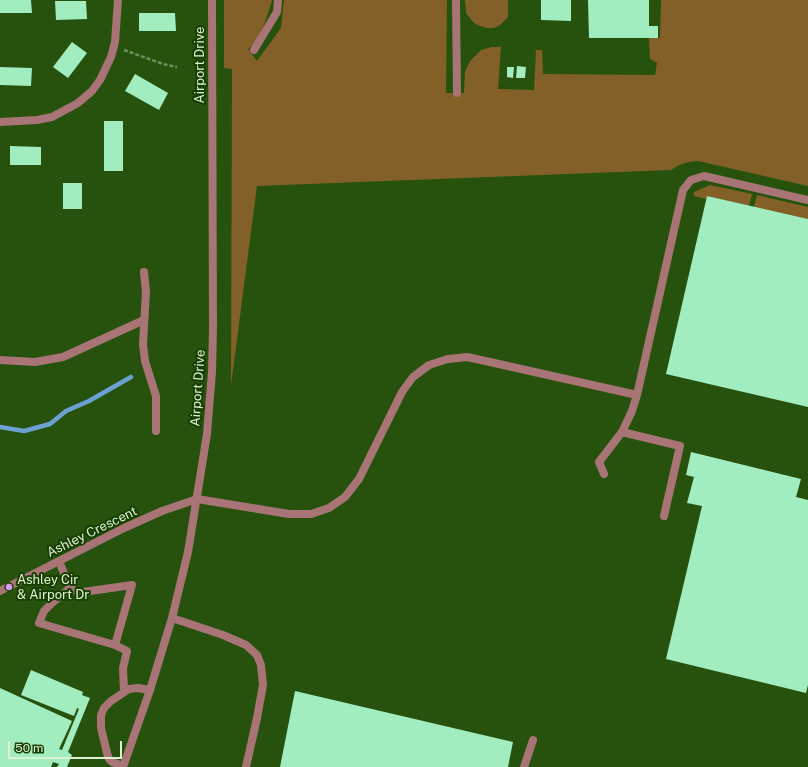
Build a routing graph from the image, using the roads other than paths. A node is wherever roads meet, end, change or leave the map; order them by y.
1 (118, 0) edge
2 (212, 0) edge
3 (278, 0) edge
4 (456, 0) edge
5 (254, 50) dead end
6 (457, 93) dead end
7 (0, 122) edge
8 (808, 200) edge
9 (144, 272) dead end
10 (144, 320) junction
11 (0, 360) edge
12 (637, 395) junction
13 (156, 431) dead end
14 (622, 432) junction
15 (604, 474) dead end
16 (197, 499) junction
17 (664, 516) dead end
18 (59, 561) junction
19 (70, 588) junction
20 (0, 591) edge
21 (172, 618) junction
22 (115, 645) junction
23 (150, 690) junction
24 (124, 692) junction
25 (533, 740) dead end
26 (123, 766) edge
27 (246, 767) edge
28 (524, 767) edge

1 - 7 street
2 - 16 street, Airport Drive
3 - 5 street
4 - 6 street
8 - 12 street
9 - 10 street
10 - 11 street
10 - 13 street
12 - 14 street
12 - 16 street
14 - 15 street
14 - 17 street
16 - 18 street, Ashley Crescent
16 - 21 street, Airport Drive
18 - 19 street
18 - 20 street, Ashley Crescent
19 - 22 street
19 - 22 street
21 - 23 street, Airport Drive
21 - 27 street
22 - 24 street
23 - 24 street
23 - 26 street, Airport Drive
24 - 26 street
25 - 28 street

